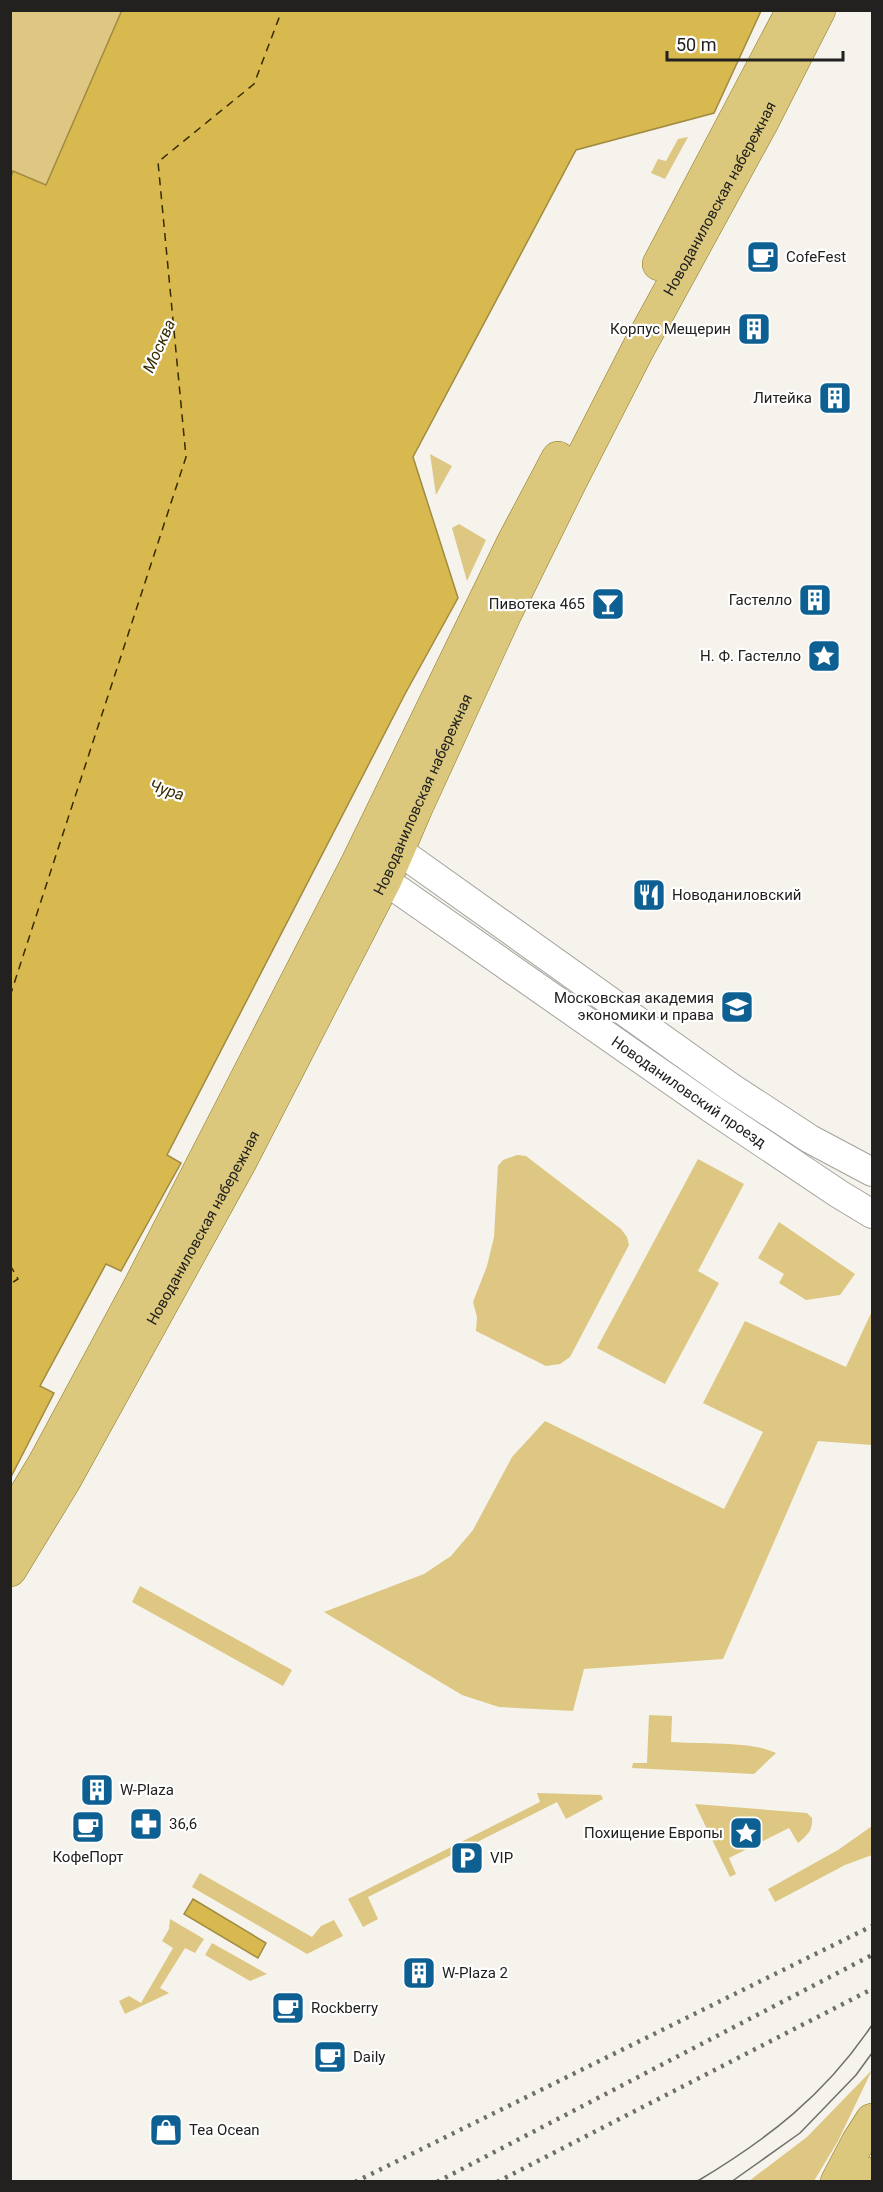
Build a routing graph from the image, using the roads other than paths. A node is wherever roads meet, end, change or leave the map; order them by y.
1 (793, 10) edge
2 (819, 10) edge
3 (385, 841) junction
4 (358, 862) junction
5 (385, 880) junction
6 (873, 1172) edge
7 (873, 1214) edge
8 (10, 1520) edge
9 (10, 1570) edge
10 (873, 2120) edge
11 (873, 2174) edge
12 (837, 2181) edge
13 (870, 2181) edge

1 - 3 main road, Новоданиловская набережная
2 - 3 main road, Новоданиловская набережная
3 - 4 main road, Новоданиловская набережная
3 - 5 main road, Новоданиловская набережная
3 - 6 street, Новоданиловский проезд
4 - 5 street, Новоданиловский проезд
4 - 8 main road, Новоданиловская набережная
5 - 7 street, Новоданиловский проезд
5 - 9 main road, Новоданиловская набережная
10 - 12 main road
11 - 13 main road

